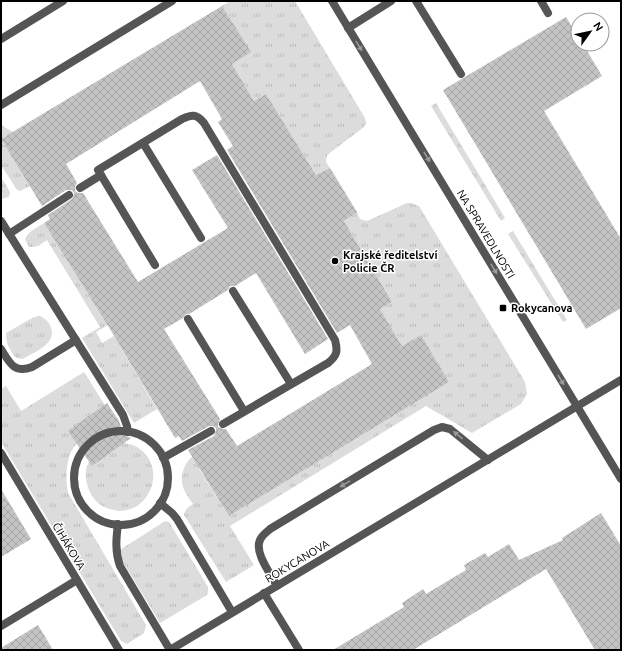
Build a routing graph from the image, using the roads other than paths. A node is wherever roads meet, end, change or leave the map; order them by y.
1 (63, 1) edge
2 (172, 1) edge
3 (332, 1) edge
4 (391, 1) edge
5 (416, 1) edge
6 (541, 1) edge
7 (548, 13) dead end
8 (348, 28) junction
9 (1, 39) edge
10 (462, 74) dead end
11 (1, 105) edge
12 (143, 143) junction
13 (101, 175) junction
14 (80, 188) dead end
15 (69, 195) dead end
16 (1, 221) edge
17 (9, 234) junction
18 (201, 238) dead end
19 (155, 265) dead end
20 (233, 291) dead end
21 (188, 319) dead end
22 (76, 340) junction
23 (1, 349) edge
24 (621, 380) edge
25 (291, 384) junction
26 (577, 406) junction
27 (244, 411) junction
28 (223, 424) dead end
29 (211, 431) dead end
30 (128, 432) junction
31 (1, 453) edge
32 (163, 458) junction
33 (488, 460) junction
34 (621, 479) edge
35 (160, 502) junction
36 (118, 524) junction
37 (77, 580) junction
38 (278, 586) junction
39 (264, 593) junction
40 (232, 612) junction
41 (1, 626) edge
42 (118, 650) edge
43 (170, 650) edge
44 (299, 650) edge

1 - 9 street
2 - 11 street
3 - 8 street, NA SPRAVEDLNOSTI
4 - 8 street
5 - 10 street
6 - 7 street
8 -> 26 street, NA SPRAVEDLNOSTI
12 - 13 street
12 - 18 street
12 - 25 street
13 - 14 street
13 - 19 street
15 - 17 street
16 - 17 street
17 - 22 street
20 - 25 street
21 - 27 street
22 - 23 street
22 - 30 street
24 - 26 street, ROKYCANOVA
25 - 27 street
26 - 33 street, ROKYCANOVA
26 - 34 street, NA SPRAVEDLNOSTI
27 - 28 street
29 - 32 street
30 - 32 street
30 - 36 street
31 - 37 street, ČIHÁKOVA
32 - 35 street
33 - 38 street, ROKYCANOVA
33 -> 38 street
35 - 36 street
35 - 40 street
36 - 43 street
37 - 41 street
37 - 42 street, ČIHÁKOVA
38 - 39 street, ROKYCANOVA
39 - 40 street, ROKYCANOVA
39 - 44 street
40 - 43 street, ROKYCANOVA

